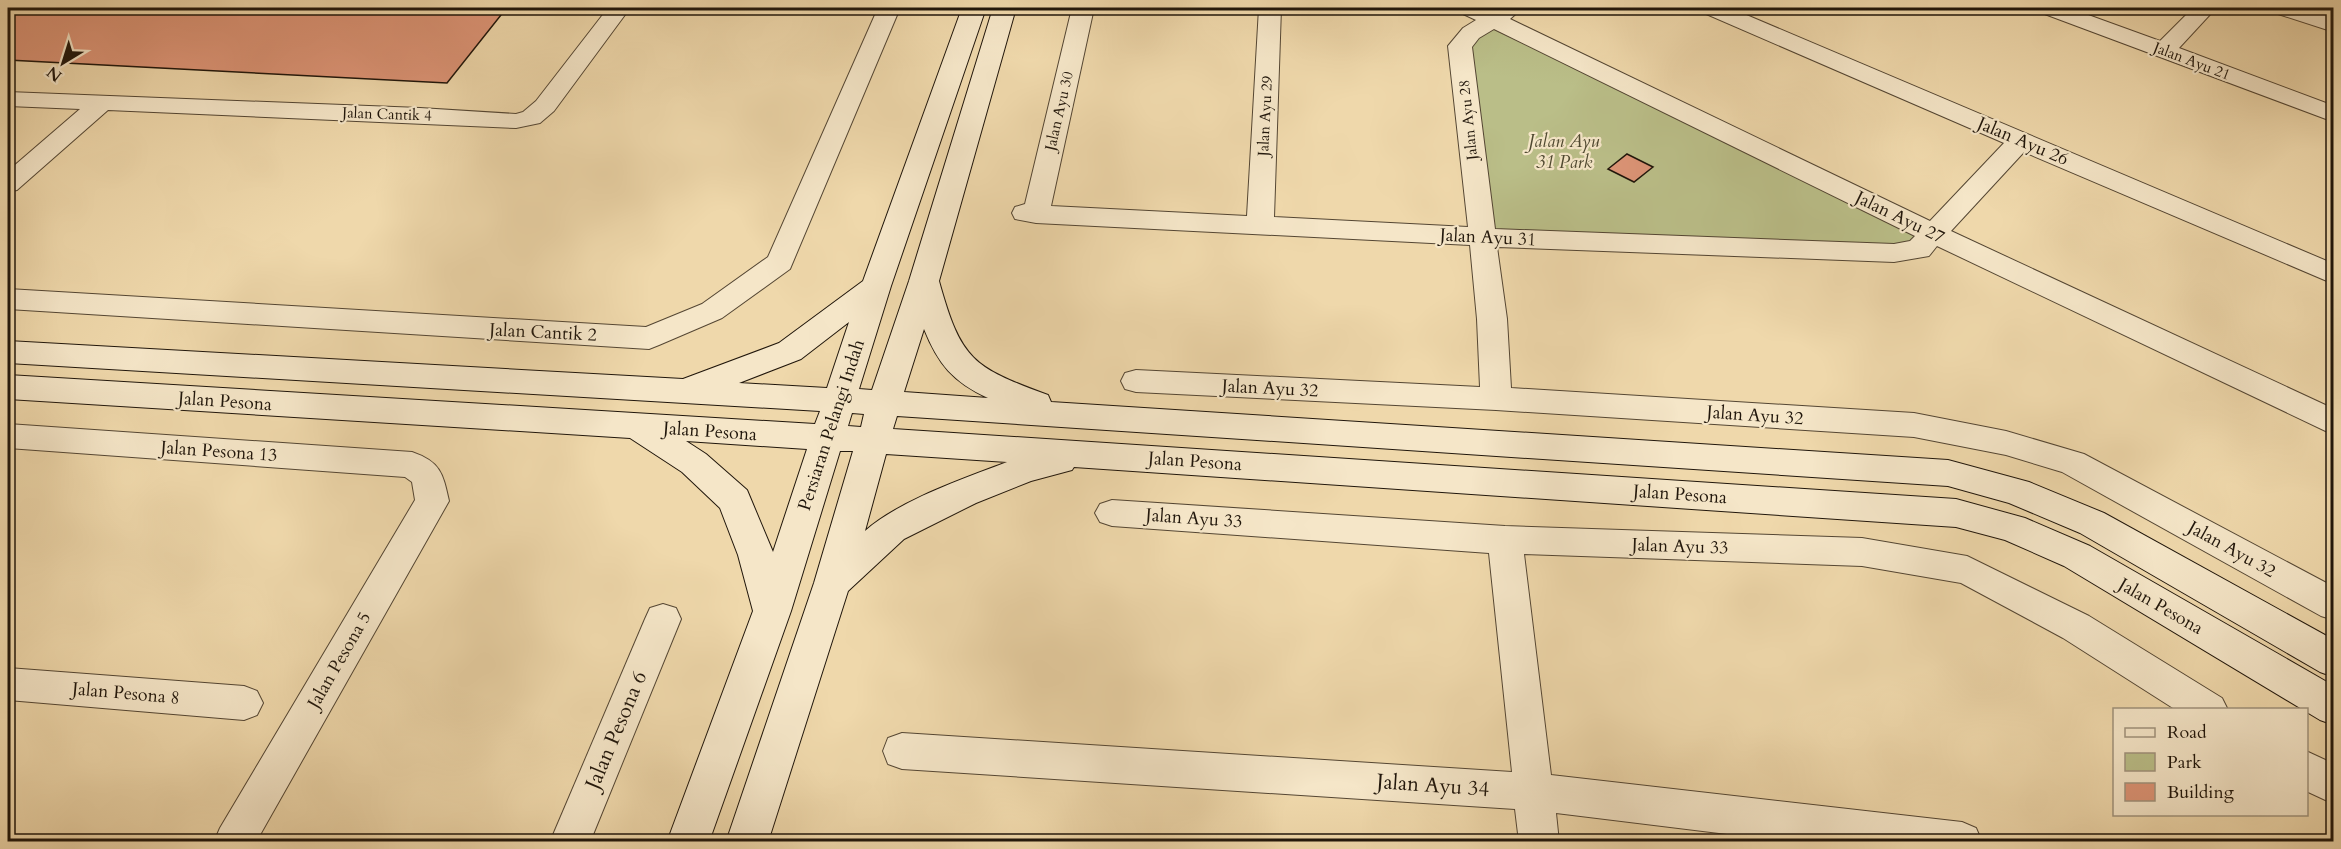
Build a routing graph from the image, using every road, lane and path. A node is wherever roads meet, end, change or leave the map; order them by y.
1 (619, 8) edge
2 (889, 8) edge
3 (974, 8) edge
4 (1005, 8) edge
5 (1083, 8) edge
6 (1270, 8) edge
7 (1469, 8) edge
8 (1712, 8) edge
9 (2050, 8) edge
10 (2205, 8) edge
11 (2283, 8) edge
12 (1504, 14) edge
13 (2334, 25) edge
14 (2164, 50) junction
15 (8, 99) edge
16 (101, 104) junction
17 (2334, 115) edge
18 (2021, 140) junction
19 (8, 184) edge
20 (1030, 214) joint
21 (1260, 225) junction
22 (1934, 234) junction
23 (1481, 237) junction
24 (2334, 275) edge
25 (924, 281) junction
26 (876, 286) junction
27 (8, 299) edge
28 (8, 352) edge
29 (1136, 381) dead end
30 (8, 387) edge
31 (682, 392) junction
32 (1496, 399) junction
33 (838, 402) junction
34 (884, 403) junction
35 (1066, 415) junction
36 (2334, 423) edge
37 (638, 426) junction
38 (8, 436) edge
39 (827, 438) junction
40 (873, 440) junction
41 (1088, 454) junction
42 (427, 476) joint
43 (1112, 513) dead end
44 (1504, 540) junction
45 (832, 583) junction
46 (2334, 605) edge
47 (772, 611) junction
48 (663, 619) dead end
49 (2334, 660) edge
50 (8, 684) edge
51 (243, 703) dead end
52 (2334, 707) edge
53 (2206, 708) edge
54 (902, 751) dead end
55 (2308, 770) edge
56 (2334, 786) edge
57 (1533, 792) junction
58 (234, 842) edge
59 (570, 842) edge
60 (688, 842) edge
61 (747, 842) edge
62 (1539, 842) edge
63 (1962, 842) edge

1 - 16 street, Jalan Cantik 4
2 - 27 street, Jalan Cantik 2
3 - 26 street, Persiaran Pelangi Indah
4 - 25 street
5 - 20 street, Jalan Ayu 30
6 - 21 street, Jalan Ayu 29
7 - 12 street, Jalan Ayu 27
8 - 18 street, Jalan Ayu 26
9 - 14 street, Jalan Ayu 21
10 - 14 street
11 - 13 street
12 - 22 street, Jalan Ayu 27
12 - 23 street, Jalan Ayu 28
14 - 17 street, Jalan Ayu 21
15 - 16 street, Jalan Cantik 4
16 - 19 street
18 - 22 street, Jalan Ayu 31
18 - 24 street, Jalan Ayu 26
20 - 21 street, Jalan Ayu 31
21 - 23 street, Jalan Ayu 31
22 - 23 street, Jalan Ayu 31
22 - 36 street, Jalan Ayu 27
23 - 32 street
25 - 34 street
25 - 35 street
26 - 31 street
26 - 33 street, Persiaran Pelangi Indah
28 - 31 street, Jalan Pesona
29 - 32 street, Jalan Ayu 32
30 - 37 street, Jalan Pesona
31 - 33 street, Jalan Pesona
32 - 46 street, Jalan Ayu 32
33 - 34 street, Jalan Pesona
33 - 39 street, Persiaran Pelangi Indah
34 - 35 street, Jalan Pesona
34 - 40 street
35 - 49 street, Jalan Pesona
37 - 39 street, Jalan Pesona
37 - 47 street
38 - 42 street, Jalan Pesona 13
39 - 40 street, Jalan Pesona
39 - 47 street, Persiaran Pelangi Indah
40 - 41 street, Jalan Pesona
40 - 45 street
41 - 45 street
41 - 52 street, Jalan Pesona
42 - 58 street, Jalan Pesona 5
43 - 44 street, Jalan Ayu 33
44 - 53 street, Jalan Ayu 33
44 - 57 street
45 - 61 street
47 - 60 street, Persiaran Pelangi Indah
48 - 59 street, Jalan Pesona 6
50 - 51 street, Jalan Pesona 8
54 - 57 street, Jalan Ayu 34
55 - 56 street
57 - 62 street
57 - 63 street, Jalan Ayu 34

